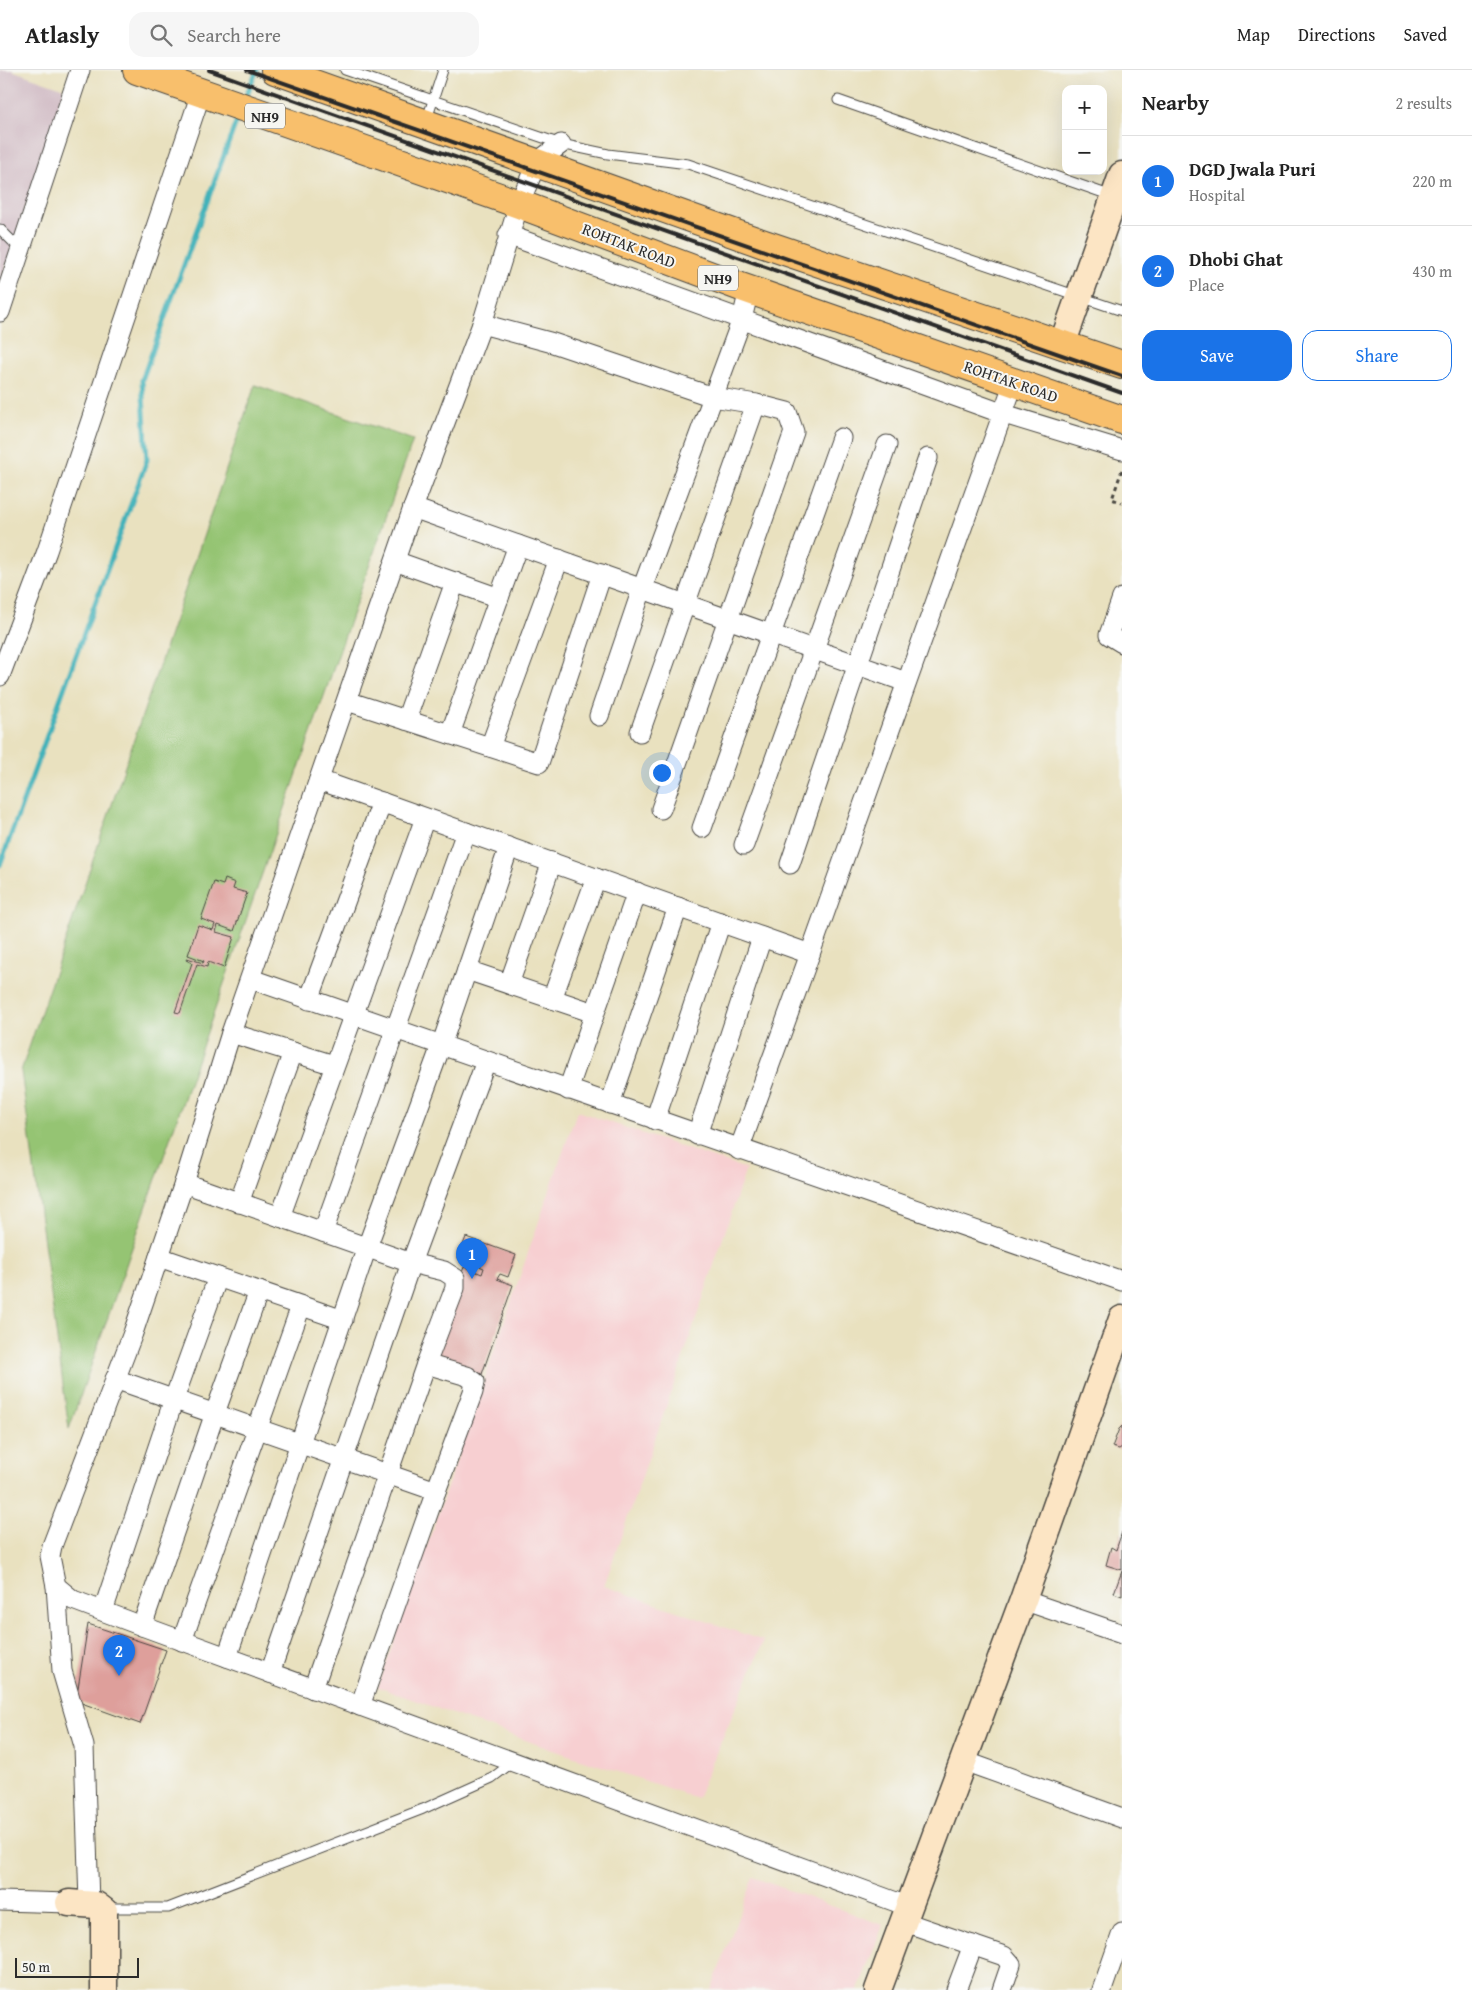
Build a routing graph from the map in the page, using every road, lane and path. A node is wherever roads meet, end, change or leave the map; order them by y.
1 (80, 70) edge
2 (137, 70) edge
3 (275, 70) edge
4 (443, 70) edge
5 (347, 71) edge
6 (208, 96) junction
7 (838, 100) dead end
8 (430, 112) junction
9 (561, 144) junction
10 (537, 162) junction
11 (1118, 186) edge
12 (519, 204) junction
13 (0, 229) edge
14 (508, 235) junction
15 (22, 250) junction
16 (749, 290) junction
17 (1080, 296) junction
18 (1122, 311) edge
19 (0, 312) edge
20 (742, 319) junction
21 (482, 324) junction
22 (1062, 345) junction
23 (1122, 365) edge
24 (1014, 382) junction
25 (713, 397) junction
26 (756, 404) junction
27 (1004, 414) junction
28 (1122, 420) edge
29 (841, 438) dead end
30 (887, 445) dead end
31 (1122, 450) edge
32 (928, 458) dead end
33 (1122, 470) edge
34 (1122, 503) edge
35 (413, 508) junction
36 (518, 544) junction
37 (558, 559) junction
38 (395, 561) junction
39 (602, 574) junction
40 (455, 582) junction
41 (642, 589) junction
42 (499, 598) junction
43 (1122, 598) edge
44 (686, 604) junction
45 (729, 619) junction
46 (771, 634) junction
47 (1122, 643) edge
48 (815, 650) junction
49 (858, 665) junction
50 (0, 676) edge
51 (906, 682) junction
52 (347, 701) junction
53 (600, 716) dead end
54 (406, 720) junction
55 (640, 732) dead end
56 (450, 734) junction
57 (490, 747) junction
58 (319, 780) junction
59 (382, 802) junction
60 (661, 809) dead end
61 (425, 818) junction
62 (702, 828) dead end
63 (466, 832) junction
64 (744, 845) dead end
65 (509, 848) junction
66 (552, 862) junction
67 (790, 864) dead end
68 (596, 878) junction
69 (636, 892) junction
70 (678, 907) junction
71 (721, 922) junction
72 (762, 936) junction
73 (810, 954) junction
74 (467, 970) junction
75 (250, 980) junction
76 (509, 984) junction
77 (552, 999) junction
78 (309, 1000) junction
79 (594, 1013) junction
80 (352, 1015) junction
81 (395, 1030) junction
82 (231, 1033) junction
83 (441, 1046) junction
84 (293, 1052) junction
85 (486, 1062) junction
86 (334, 1065) junction
87 (568, 1090) junction
88 (610, 1104) junction
89 (655, 1120) junction
90 (697, 1135) junction
91 (739, 1150) junction
92 (184, 1183) junction
93 (239, 1203) junction
94 (280, 1217) junction
95 (323, 1232) junction
96 (367, 1248) junction
97 (159, 1257) junction
98 (411, 1263) junction
99 (218, 1277) junction
100 (1122, 1280) edge
101 (260, 1291) junction
102 (301, 1306) junction
103 (343, 1320) junction
104 (1122, 1320) edge
105 (426, 1364) junction
106 (115, 1379) junction
107 (174, 1398) junction
108 (215, 1413) junction
109 (258, 1428) junction
110 (301, 1444) junction
111 (345, 1459) junction
112 (386, 1474) junction
113 (436, 1491) junction
114 (56, 1586) junction
115 (1023, 1600) junction
116 (103, 1611) junction
117 (142, 1626) junction
118 (1122, 1634) edge
119 (182, 1641) junction
120 (227, 1657) junction
121 (270, 1673) junction
122 (313, 1689) junction
123 (360, 1706) junction
124 (964, 1761) junction
125 (513, 1762) junction
126 (1122, 1818) edge
127 (0, 1901) edge
128 (87, 1905) junction
129 (905, 1913) junction
130 (1122, 1934) edge
131 (972, 1944) junction
132 (1118, 1956) edge
133 (104, 1990) edge
134 (878, 1990) edge
135 (956, 1990) edge
136 (1002, 1990) edge
137 (1102, 1990) edge

1 - 15 street
2 - 6 highway, ROHTAK ROAD / NH9
3 - 8 highway
4 - 8 lane
5 - 8 lane
6 - 12 highway, ROHTAK ROAD / NH9
6 - 50 street
7 - 11 lane
8 - 9 lane
8 - 10 highway
9 - 10 street
9 - 17 lane
10 - 12 street
10 - 22 highway
11 - 17 street
12 - 14 street
12 - 16 highway, ROHTAK ROAD / NH9
13 - 15 lane
14 - 20 street
14 - 21 street
15 - 19 street
16 - 20 street
16 - 24 highway, ROHTAK ROAD / NH9
17 - 18 lane
17 - 22 street
20 - 25 street
20 - 27 street
21 - 25 street
21 - 35 street
22 - 23 highway
24 - 27 street
24 - 28 highway, ROHTAK ROAD / NH9
25 - 26 street
25 - 41 street
26 - 44 street
26 - 45 street
27 - 31 street
27 - 51 street
29 - 46 street
30 - 48 street
32 - 49 street
33 - 34 path
35 - 36 street
35 - 38 street
36 - 37 street
36 - 42 street
37 - 39 street
37 - 57 street
38 - 40 street
38 - 52 street
39 - 41 street
39 - 57 street
40 - 42 street
40 - 54 street
41 - 44 street
41 - 53 street
42 - 56 street
43 - 47 street
44 - 45 street
44 - 55 street
45 - 46 street
45 - 60 street
46 - 48 street
46 - 62 street
48 - 49 street
48 - 64 street
49 - 51 street
49 - 67 street
51 - 73 street
52 - 54 street
52 - 58 street
54 - 56 street
56 - 57 street
58 - 59 street
58 - 75 street
59 - 61 street
59 - 78 street
61 - 63 street
61 - 80 street
63 - 65 street
63 - 81 street
65 - 66 street
65 - 74 street
66 - 68 street
66 - 76 street
68 - 69 street
68 - 77 street
69 - 70 street
69 - 79 street
70 - 71 street
70 - 88 street
71 - 72 street
71 - 89 street
72 - 73 street
72 - 90 street
73 - 91 street
74 - 76 street
74 - 83 street
75 - 78 street
75 - 82 street
76 - 77 street
77 - 79 street
78 - 80 street
79 - 87 street
80 - 81 street
80 - 86 street
81 - 83 street
81 - 95 street
82 - 84 street
82 - 92 street
83 - 85 street
83 - 96 street
84 - 86 street
84 - 93 street
85 - 87 street
85 - 98 street
86 - 94 street
87 - 88 street
88 - 89 street
89 - 90 street
90 - 91 street
91 - 100 street
92 - 93 street
92 - 97 street
93 - 94 street
94 - 95 street
95 - 96 street
96 - 98 street
96 - 103 street
97 - 99 street
97 - 106 street
98 - 105 street
98 - 111 street
99 - 101 street
99 - 107 street
101 - 102 street
101 - 108 street
102 - 103 street
102 - 109 street
103 - 110 street
104 - 115 street
105 - 112 street
105 - 113 street
106 - 107 street
106 - 114 street
107 - 108 street
107 - 116 street
108 - 109 street
108 - 117 street
109 - 110 street
109 - 119 street
110 - 111 street
110 - 120 street
111 - 112 street
111 - 121 street
112 - 113 street
112 - 122 street
113 - 123 street
114 - 116 street
114 - 128 street
115 - 118 street
115 - 124 street
116 - 117 street
117 - 119 street
119 - 120 street
120 - 121 street
121 - 122 street
122 - 123 street
123 - 125 street
124 - 126 street
124 - 129 street
125 - 128 lane
125 - 129 street
127 - 128 street
128 - 133 street
129 - 131 street
129 - 134 street
130 - 132 street
131 - 135 street
131 - 136 street
132 - 137 street

